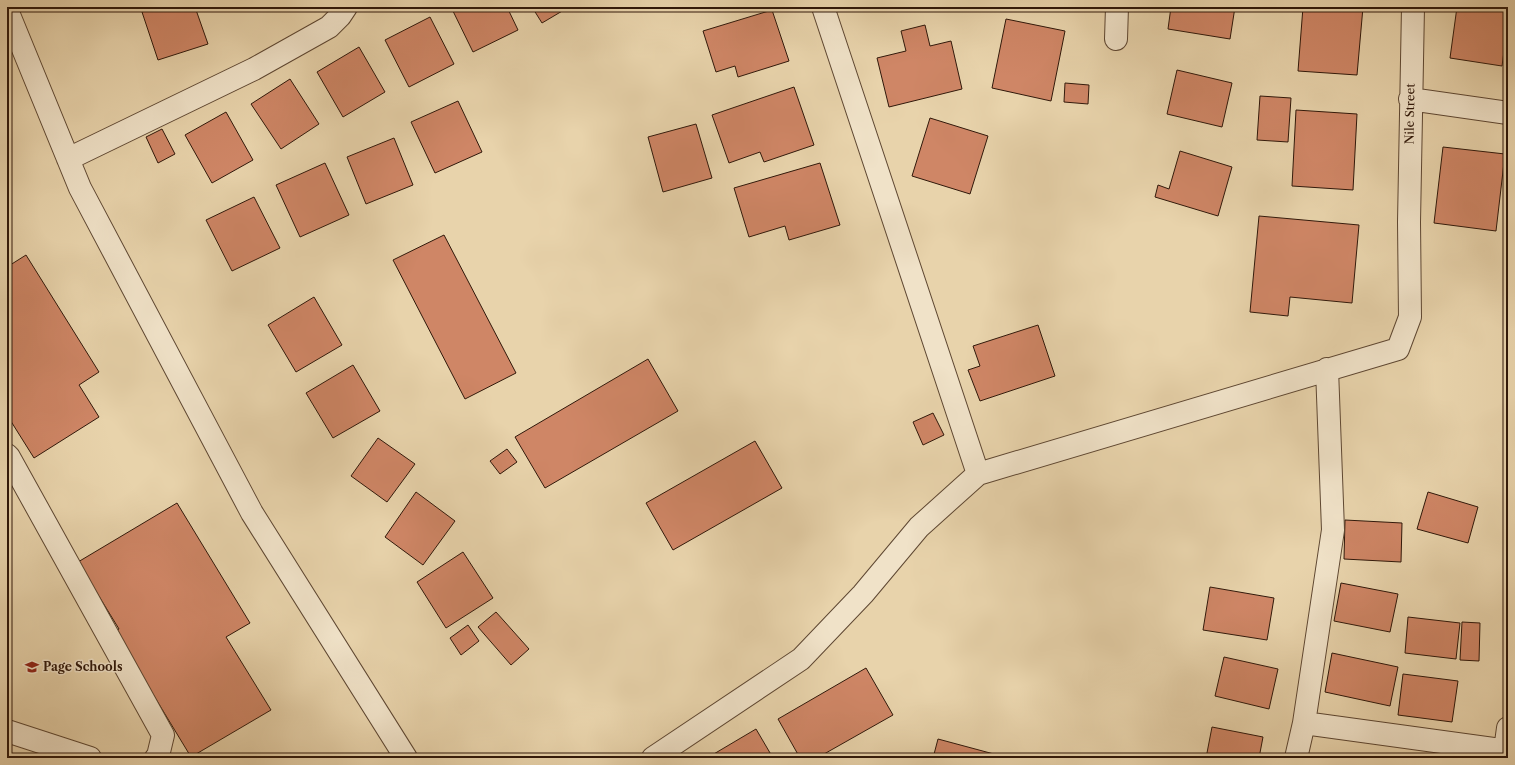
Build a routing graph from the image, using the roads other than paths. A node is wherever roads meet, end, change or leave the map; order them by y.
1 (362, 7) edge
2 (823, 7) edge
3 (1117, 7) edge
4 (1413, 7) edge
5 (7, 10) edge
6 (343, 11) edge
7 (1116, 39) dead end
8 (1410, 99) junction
9 (1508, 113) edge
10 (68, 159) junction
11 (1327, 370) junction
12 (7, 455) edge
13 (978, 474) junction
14 (1304, 723) junction
15 (1508, 728) edge
16 (7, 731) edge
17 (1506, 750) edge
18 (90, 758) edge
19 (156, 758) edge
20 (406, 758) edge
21 (653, 758) edge
22 (1296, 758) edge

1 - 6 street
2 - 13 street
3 - 7 street
4 - 8 street, Nile Street
5 - 10 street
6 - 10 street
8 - 9 street
8 - 11 street, Nile Street
10 - 20 street
11 - 13 street
11 - 14 street
12 - 19 street
13 - 21 street
14 - 17 street
14 - 22 street
15 - 17 street
16 - 18 street

